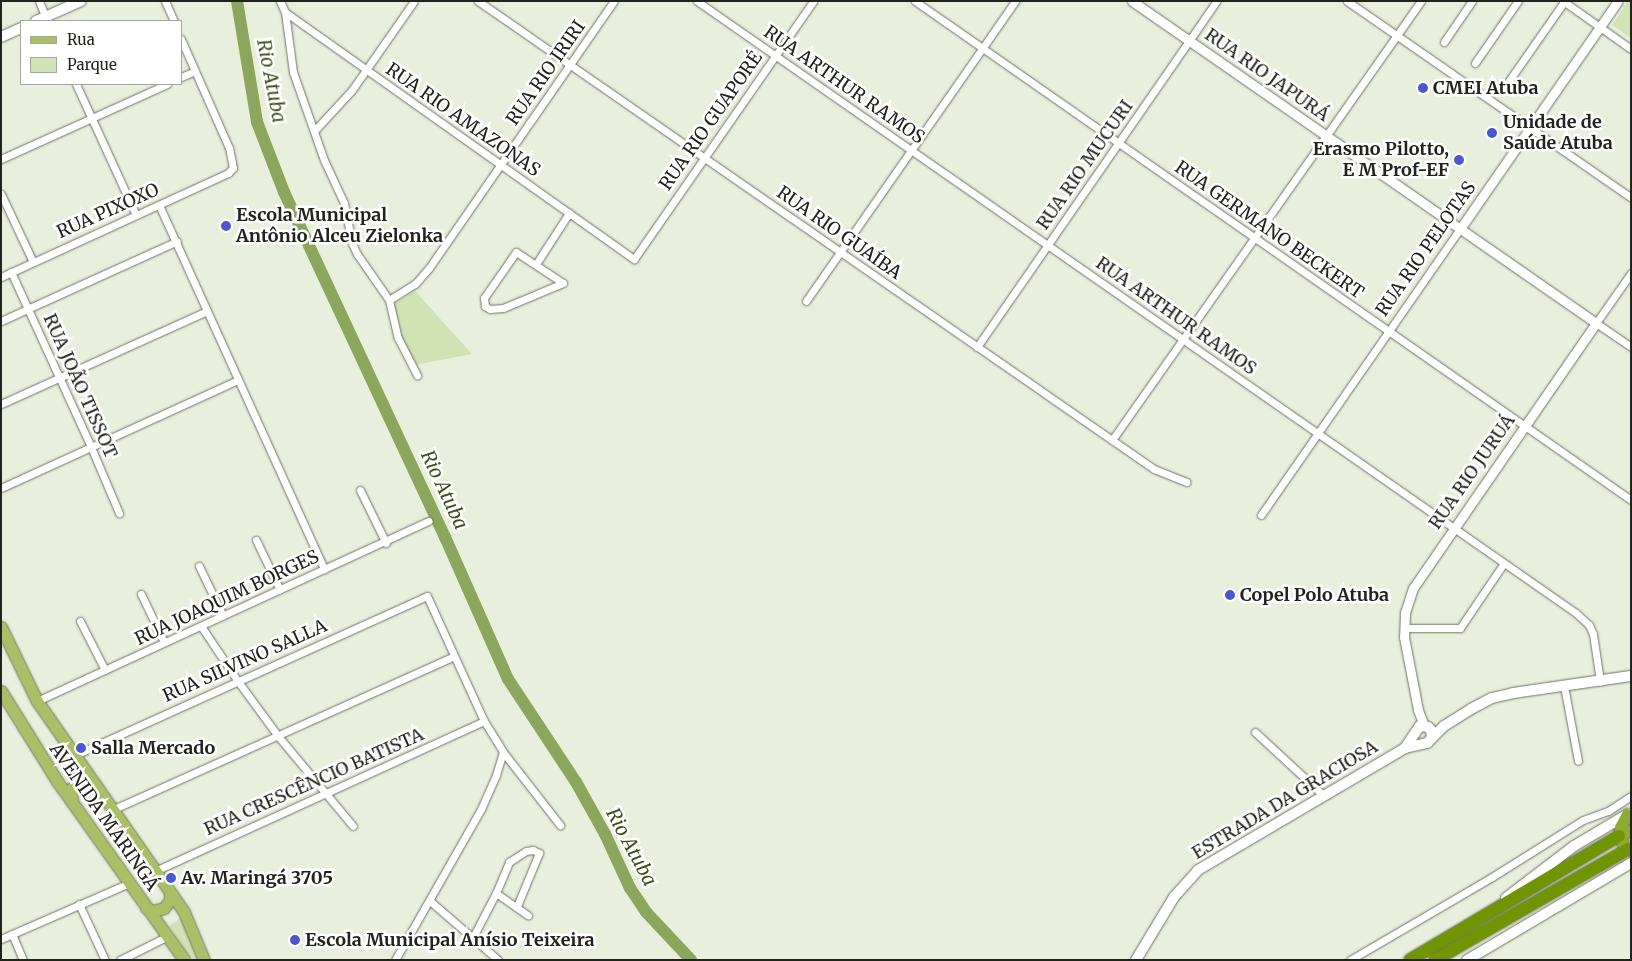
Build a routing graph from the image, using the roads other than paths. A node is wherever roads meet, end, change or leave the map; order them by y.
1 (38, 1) edge
2 (80, 1) edge
3 (165, 1) edge
4 (280, 1) edge
5 (414, 1) edge
6 (478, 1) edge
7 (614, 1) edge
8 (697, 1) edge
9 (813, 1) edge
10 (915, 1) edge
11 (1015, 1) edge
12 (1132, 1) edge
13 (1217, 1) edge
14 (1347, 1) edge
15 (1420, 1) edge
16 (1472, 1) edge
17 (1518, 1) edge
18 (1618, 1) edge
19 (1563, 2) edge
20 (285, 12) junction
21 (43, 20) edge
22 (174, 20) edge
23 (1600, 27) junction
24 (20, 28) edge
25 (1396, 36) junction
26 (1, 38) edge
27 (182, 40) edge
28 (1189, 41) junction
29 (1444, 42) dead end
30 (982, 48) junction
31 (1631, 49) edge
32 (775, 56) junction
33 (1475, 63) dead end
34 (570, 65) junction
35 (366, 70) junction
36 (195, 71) junction
37 (182, 77) edge
38 (76, 85) edge
39 (165, 85) edge
40 (1506, 85) dead end
41 (92, 117) junction
42 (1530, 128) junction
43 (315, 130) junction
44 (1326, 136) junction
45 (1119, 143) junction
46 (911, 150) junction
47 (704, 158) junction
48 (1, 159) edge
49 (501, 165) junction
50 (1, 194) edge
51 (1631, 198) edge
52 (159, 205) junction
53 (569, 213) junction
54 (136, 215) junction
55 (1460, 229) junction
56 (1254, 238) junction
57 (177, 241) junction
58 (1048, 245) junction
59 (840, 252) junction
60 (634, 259) joint
61 (33, 262) junction
62 (536, 264) junction
63 (11, 272) junction
64 (1631, 273) edge
65 (1, 277) edge
66 (390, 300) junction
67 (806, 300) dead end
68 (29, 308) junction
69 (207, 312) junction
70 (1, 321) edge
71 (1596, 323) junction
72 (1389, 331) junction
73 (1183, 339) junction
74 (977, 347) junction
75 (1631, 347) edge
76 (417, 375) dead end
77 (60, 378) junction
78 (238, 380) junction
79 (1, 404) edge
80 (1525, 426) junction
81 (1318, 433) junction
82 (1112, 440) junction
83 (91, 447) junction
84 (1186, 482) dead end
85 (1, 488) edge
86 (360, 490) dead end
87 (1631, 500) edge
88 (119, 513) dead end
89 (1261, 515) dead end
90 (429, 522) dead end
91 (1454, 528) junction
92 (256, 540) dead end
93 (386, 543) junction
94 (1504, 563) junction
95 (199, 566) dead end
96 (324, 569) junction
97 (280, 590) junction
98 (141, 594) dead end
99 (223, 616) junction
100 (80, 621) dead end
101 (201, 626) junction
102 (1, 627) edge
103 (1404, 628) junction
104 (164, 642) junction
105 (454, 657) junction
106 (106, 670) junction
107 (1631, 676) edge
108 (236, 680) junction
109 (1600, 681) junction
110 (1564, 686) junction
111 (1, 691) edge
112 (37, 701) junction
113 (484, 721) junction
114 (1444, 726) junction
115 (1421, 728) junction
116 (1255, 732) dead end
117 (278, 736) junction
118 (1432, 738) junction
119 (1423, 744) junction
120 (1405, 748) junction
121 (503, 752) junction
122 (75, 755) junction
123 (1578, 761) dead end
124 (96, 784) junction
125 (324, 793) junction
126 (1323, 795) junction
127 (1631, 796) edge
128 (72, 802) junction
129 (114, 809) junction
130 (1629, 813) edge
131 (353, 826) dead end
132 (560, 826) dead end
133 (1631, 830) edge
134 (1619, 836) junction
135 (1630, 849) edge
136 (1631, 863) edge
137 (156, 871) junction
138 (129, 883) junction
139 (170, 893) junction
140 (496, 893) junction
141 (430, 901) junction
142 (79, 904) junction
143 (516, 906) junction
144 (146, 908) junction
145 (528, 915) dead end
146 (1483, 918) junction
147 (12, 934) junction
148 (168, 936) junction
149 (473, 937) junction
150 (1, 939) edge
151 (23, 960) edge
152 (105, 960) edge
153 (120, 960) edge
154 (184, 960) edge
155 (204, 960) edge
156 (395, 960) edge
157 (498, 960) edge
158 (1136, 960) edge
159 (1350, 960) edge
160 (1410, 960) edge
161 (1435, 960) edge
162 (1467, 960) edge

1 - 21 street
2 - 21 main road
3 - 22 street
4 - 20 street, RUA RIO AMAZONAS
5 - 35 street
6 - 34 street, RUA RIO GUAÍBA
7 - 34 street, RUA RIO IRIRI
8 - 32 street, RUA ARTHUR RAMOS
9 - 32 street, RUA RIO GUAPORÉ
10 - 30 street, RUA GERMANO BECKERT
11 - 30 street
12 - 28 street, RUA RIO JAPURÁ
13 - 28 street, RUA RIO MUCURI
14 - 25 street
15 - 25 street
16 - 29 street
17 - 33 street
18 - 23 street, RUA RIO PELOTAS
19 - 23 street
19 - 40 street
20 - 35 street, RUA RIO AMAZONAS
20 - 43 street
23 - 31 street
23 - 42 street, RUA RIO PELOTAS
24 - 26 main road
25 - 42 street
25 - 44 street
27 - 36 street
28 - 44 street, RUA RIO JAPURÁ
28 - 45 street, RUA RIO MUCURI
30 - 45 street, RUA GERMANO BECKERT
30 - 46 street
32 - 46 street, RUA ARTHUR RAMOS
32 - 47 street, RUA RIO GUAPORÉ
34 - 47 street, RUA RIO GUAÍBA
34 - 49 street, RUA RIO IRIRI
35 - 43 street
35 - 49 street, RUA RIO AMAZONAS
36 - 37 street
36 - 52 street, RUA PIXOXO
38 - 41 street
39 - 41 street
41 - 48 street
41 - 54 street
42 - 51 street
42 - 55 street, RUA RIO PELOTAS
43 - 66 street
44 - 55 street, RUA RIO JAPURÁ
44 - 56 street
45 - 56 street, RUA GERMANO BECKERT
45 - 58 street, RUA RIO MUCURI
46 - 58 street, RUA ARTHUR RAMOS
46 - 59 street
47 - 59 street, RUA RIO GUAÍBA
47 - 60 street, RUA RIO GUAPORÉ
49 - 53 street, RUA RIO AMAZONAS
49 - 66 street, RUA RIO IRIRI
50 - 61 street
52 - 54 street, RUA PIXOXO
52 - 57 street
53 - 60 street, RUA RIO AMAZONAS
53 - 62 street
54 - 61 street, RUA PIXOXO
55 - 71 street, RUA RIO JAPURÁ
55 - 72 street, RUA RIO PELOTAS
56 - 72 street, RUA GERMANO BECKERT
56 - 73 street
57 - 68 street
57 - 69 street
58 - 73 street, RUA ARTHUR RAMOS
58 - 74 street, RUA RIO MUCURI
59 - 67 street
59 - 74 street, RUA RIO GUAÍBA
61 - 63 street, RUA PIXOXO
62 - 62 street
63 - 65 street, RUA PIXOXO
63 - 68 street, RUA JOÃO TISSOT
64 - 71 street, RUA RIO JURUÁ
66 - 76 street
68 - 70 street
68 - 77 street, RUA JOÃO TISSOT
69 - 77 street
69 - 78 street
71 - 75 street, RUA RIO JAPURÁ
71 - 80 street, RUA RIO JURUÁ
72 - 80 street, RUA GERMANO BECKERT
72 - 81 street, RUA RIO PELOTAS
73 - 81 street, RUA ARTHUR RAMOS
73 - 82 street
74 - 82 street, RUA RIO GUAÍBA
77 - 79 street
77 - 83 street, RUA JOÃO TISSOT
78 - 83 street
78 - 96 street
80 - 87 street, RUA GERMANO BECKERT
80 - 91 street, RUA RIO JURUÁ
81 - 89 street, RUA RIO PELOTAS
81 - 91 street, RUA ARTHUR RAMOS
82 - 84 street, RUA RIO GUAÍBA
83 - 85 street
83 - 88 street, RUA JOÃO TISSOT
86 - 93 street
90 - 93 street, RUA JOAQUIM BORGES
91 - 94 street, RUA ARTHUR RAMOS
91 - 103 street, RUA RIO JURUÁ
92 - 97 street
93 - 96 street, RUA JOAQUIM BORGES
94 - 103 street
94 - 109 street, RUA ARTHUR RAMOS
95 - 99 street
96 - 97 street, RUA JOAQUIM BORGES
97 - 99 street, RUA JOAQUIM BORGES
98 - 104 street
99 - 101 street, RUA JOAQUIM BORGES
100 - 106 street
101 - 104 street, RUA JOAQUIM BORGES
101 - 108 street
102 - 112 main road, AVENIDA MARINGÁ
103 - 115 street, RUA RIO JURUÁ
104 - 106 street, RUA JOAQUIM BORGES
105 - 108 street, RUA SILVINO SALLA
105 - 113 street
105 - 117 street
106 - 112 street, RUA JOAQUIM BORGES
107 - 109 main road
108 - 117 street
108 - 122 street, RUA SILVINO SALLA
109 - 110 main road
110 - 114 main road
110 - 123 street
111 - 128 main road, AVENIDA MARINGÁ
112 - 122 main road, AVENIDA MARINGÁ
113 - 121 street
113 - 125 street, RUA CRESCÊNCIO BATISTA
114 - 115 main road
114 - 118 main road
115 - 118 main road
115 - 119 main road
115 - 120 main road, ESTRADA DA GRACIOSA
116 - 126 street
117 - 125 street
117 - 129 street
118 - 119 main road
119 - 120 main road, ESTRADA DA GRACIOSA
120 - 126 main road, ESTRADA DA GRACIOSA
121 - 132 street
121 - 141 street
122 - 124 main road, AVENIDA MARINGÁ
124 - 128 main road
124 - 129 main road, AVENIDA MARINGÁ
125 - 131 street
125 - 137 street, RUA CRESCÊNCIO BATISTA
126 - 158 main road, ESTRADA DA GRACIOSA
127 - 159 street
128 - 138 main road, AVENIDA MARINGÁ
129 - 137 main road, AVENIDA MARINGÁ
130 - 134 highway
130 - 146 main road
133 - 134 highway
134 - 135 highway
134 - 146 highway
135 - 161 highway
136 - 162 main road
137 - 139 main road, AVENIDA MARINGÁ
138 - 142 street
138 - 144 main road, AVENIDA MARINGÁ
139 - 144 main road
139 - 155 main road, AVENIDA MARINGÁ
140 - 143 street
140 - 143 street
140 - 149 street
141 - 149 street
141 - 156 street
142 - 147 street
142 - 152 street
143 - 145 street
144 - 148 main road, AVENIDA MARINGÁ
146 - 160 highway
147 - 150 street
147 - 151 street
148 - 153 street
148 - 154 main road, AVENIDA MARINGÁ
149 - 157 street

